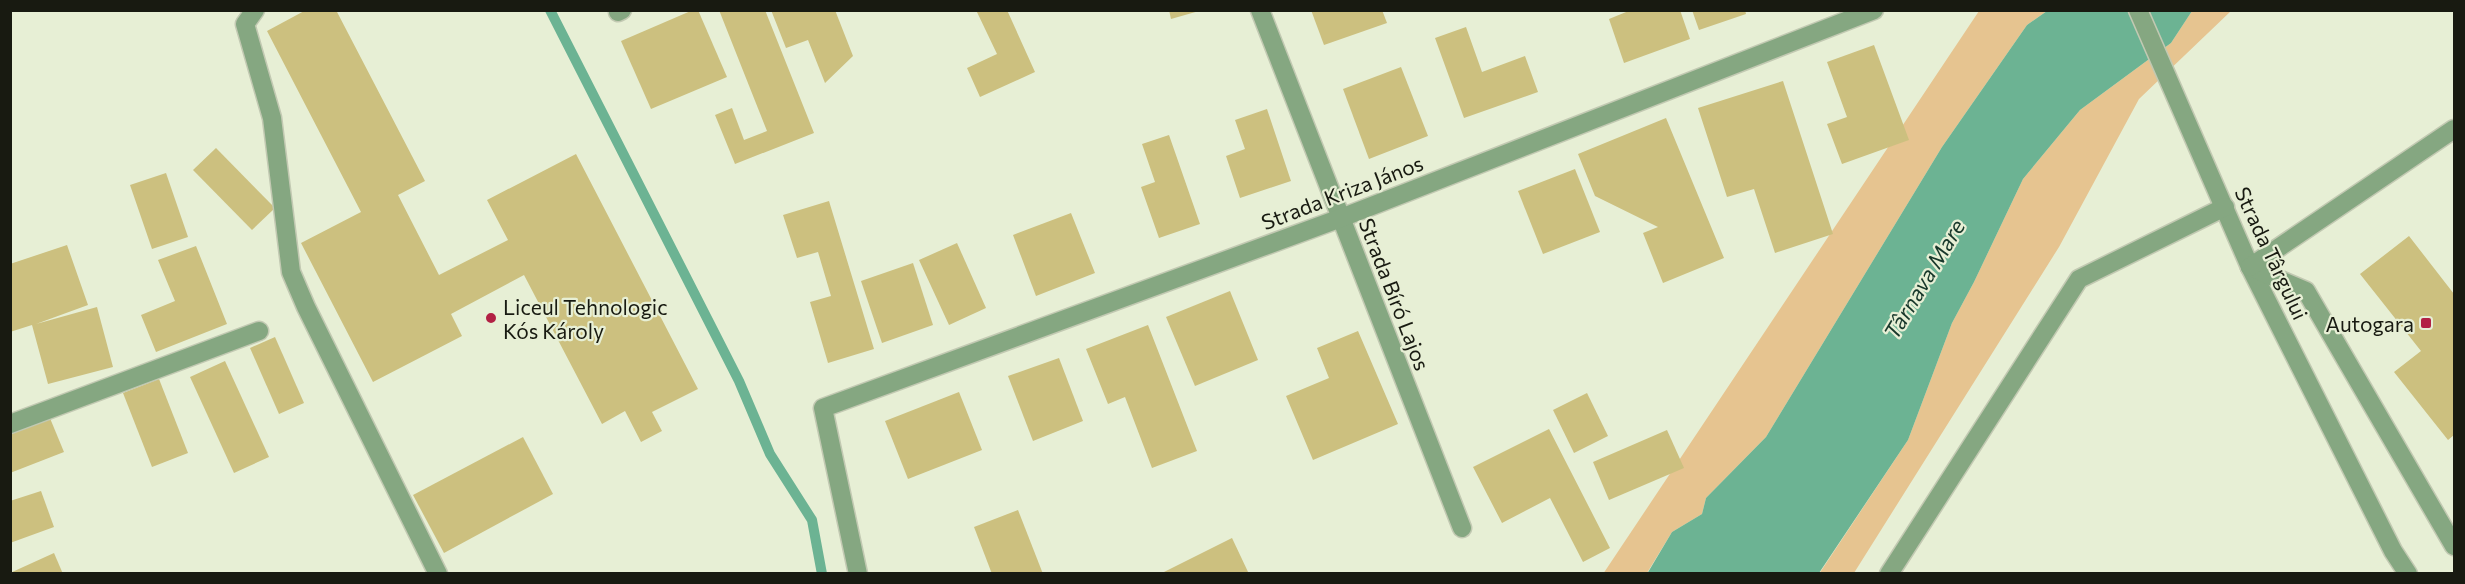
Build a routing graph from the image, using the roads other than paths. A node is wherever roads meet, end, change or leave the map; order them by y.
1 (255, 10) edge
2 (1260, 10) edge
3 (1874, 10) edge
4 (2138, 10) edge
5 (2454, 129) edge
6 (2225, 207) junction
7 (1341, 218) junction
8 (2250, 267) junction
9 (259, 331) dead end
10 (10, 424) edge
11 (1462, 528) dead end
12 (2454, 546) edge
13 (438, 573) edge
14 (858, 573) edge
15 (1889, 573) edge
16 (2408, 573) edge

1 - 13 street
2 - 7 street, Strada Bíró Lajos
3 - 7 street, Strada Kriza János
4 - 6 street, Strada Târgului
5 - 8 street
6 - 8 street, Strada Târgului
6 - 15 street
7 - 11 street, Strada Bíró Lajos
7 - 14 street, Strada Kriza János
8 - 12 street
8 - 16 street, Strada Târgului
9 - 10 street

